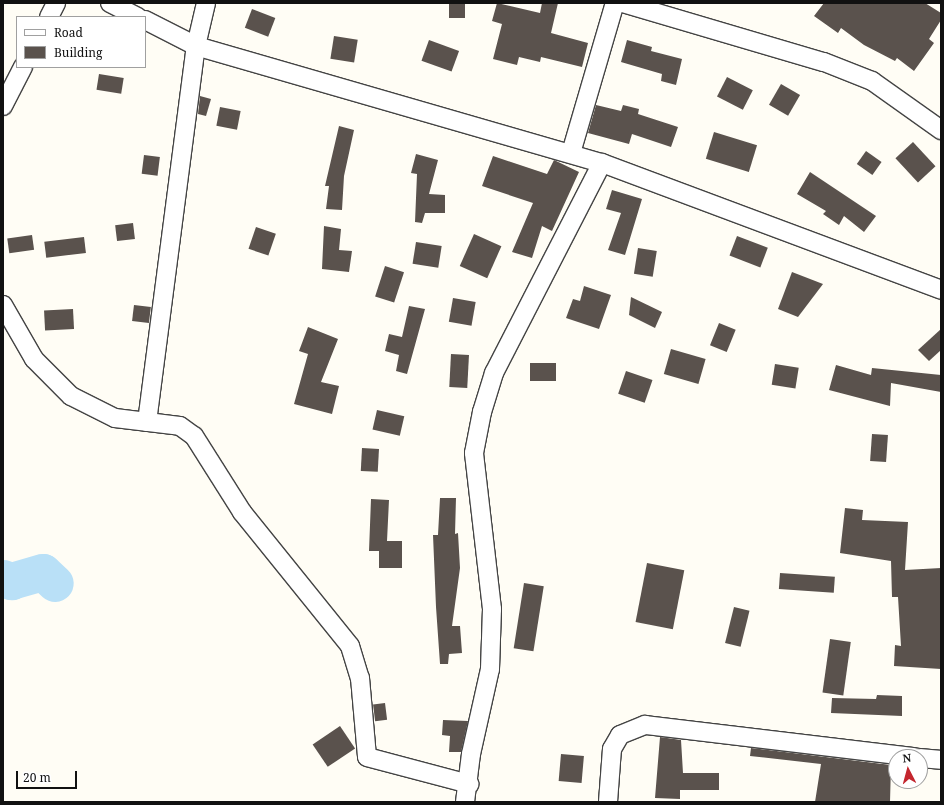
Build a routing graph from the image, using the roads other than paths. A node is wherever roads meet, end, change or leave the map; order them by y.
1 (56, 3) edge
2 (110, 3) edge
3 (206, 3) edge
4 (615, 3) edge
5 (624, 3) edge
6 (50, 16) edge
7 (136, 16) edge
8 (146, 21) edge
9 (196, 46) junction
10 (22, 68) edge
11 (3, 106) edge
12 (941, 130) edge
13 (571, 153) junction
14 (602, 163) junction
15 (941, 290) edge
16 (3, 305) edge
17 (147, 422) junction
18 (888, 754) edge
19 (928, 759) edge
20 (941, 760) edge
21 (469, 784) junction
22 (465, 802) edge
23 (608, 802) edge

1 - 6 street
2 - 7 street
3 - 9 street
4 - 13 street
5 - 12 street
8 - 9 street
9 - 13 street
9 - 17 street
10 - 11 street
13 - 14 street
14 - 15 street
14 - 21 street
16 - 17 street
17 - 21 street
18 - 23 street
19 - 20 street
21 - 22 street

